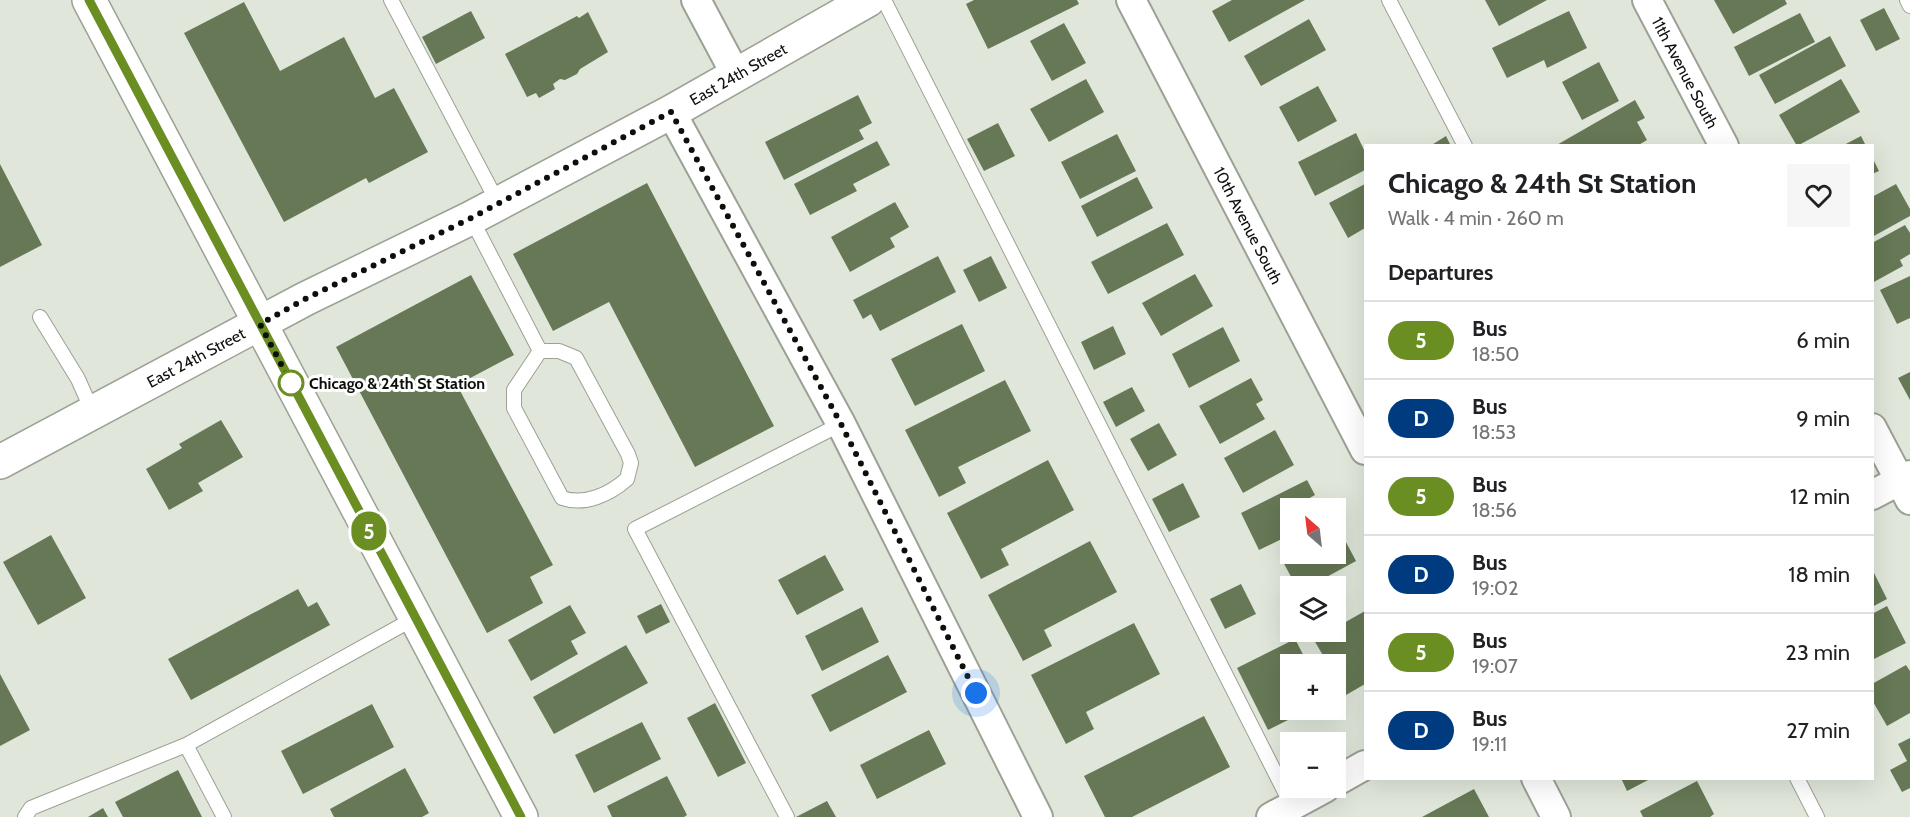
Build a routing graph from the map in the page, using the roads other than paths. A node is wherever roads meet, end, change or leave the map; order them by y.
1 (89, 0) edge
2 (391, 0) edge
3 (696, 0) edge
4 (868, 0) edge
5 (884, 0) edge
6 (1131, 0) edge
7 (1389, 0) edge
8 (1647, 0) edge
9 (1907, 0) edge
10 (1910, 6) edge
11 (736, 75) junction
12 (671, 112) junction
13 (1465, 144) edge
14 (1723, 144) edge
15 (485, 211) junction
16 (40, 317) dead end
17 (260, 324) junction
18 (540, 351) junction
19 (93, 413) junction
20 (841, 424) junction
21 (1874, 431) edge
22 (1364, 448) edge
23 (0, 462) edge
24 (1906, 485) edge
25 (1874, 494) edge
26 (415, 618) junction
27 (186, 745) junction
28 (1364, 766) edge
29 (1346, 776) edge
30 (1537, 780) edge
31 (1798, 780) edge
32 (1310, 798) edge
33 (1292, 810) edge
34 (25, 817) edge
35 (224, 817) edge
36 (521, 817) edge
37 (787, 817) edge
38 (1038, 817) edge
39 (1556, 817) edge
40 (1817, 817) edge

1 - 17 street
2 - 15 lane
3 - 11 street
4 - 11 street, East 24th Street
5 - 33 lane
6 - 22 street, 10th Avenue South
7 - 13 lane
8 - 14 street, 11th Avenue South
9 - 10 lane
11 - 12 street, East 24th Street
12 - 15 street, East 24th Street
12 - 20 street
15 - 17 street, East 24th Street
15 - 18 lane
16 - 19 lane
17 - 19 street, East 24th Street
17 - 26 street
18 - 18 lane
19 - 23 street, East 24th Street
20 - 37 lane
20 - 38 street
21 - 24 street
24 - 25 street
26 - 27 lane
26 - 36 street
27 - 34 lane
27 - 35 lane
28 - 29 street
30 - 39 street
31 - 40 lane
32 - 33 street

